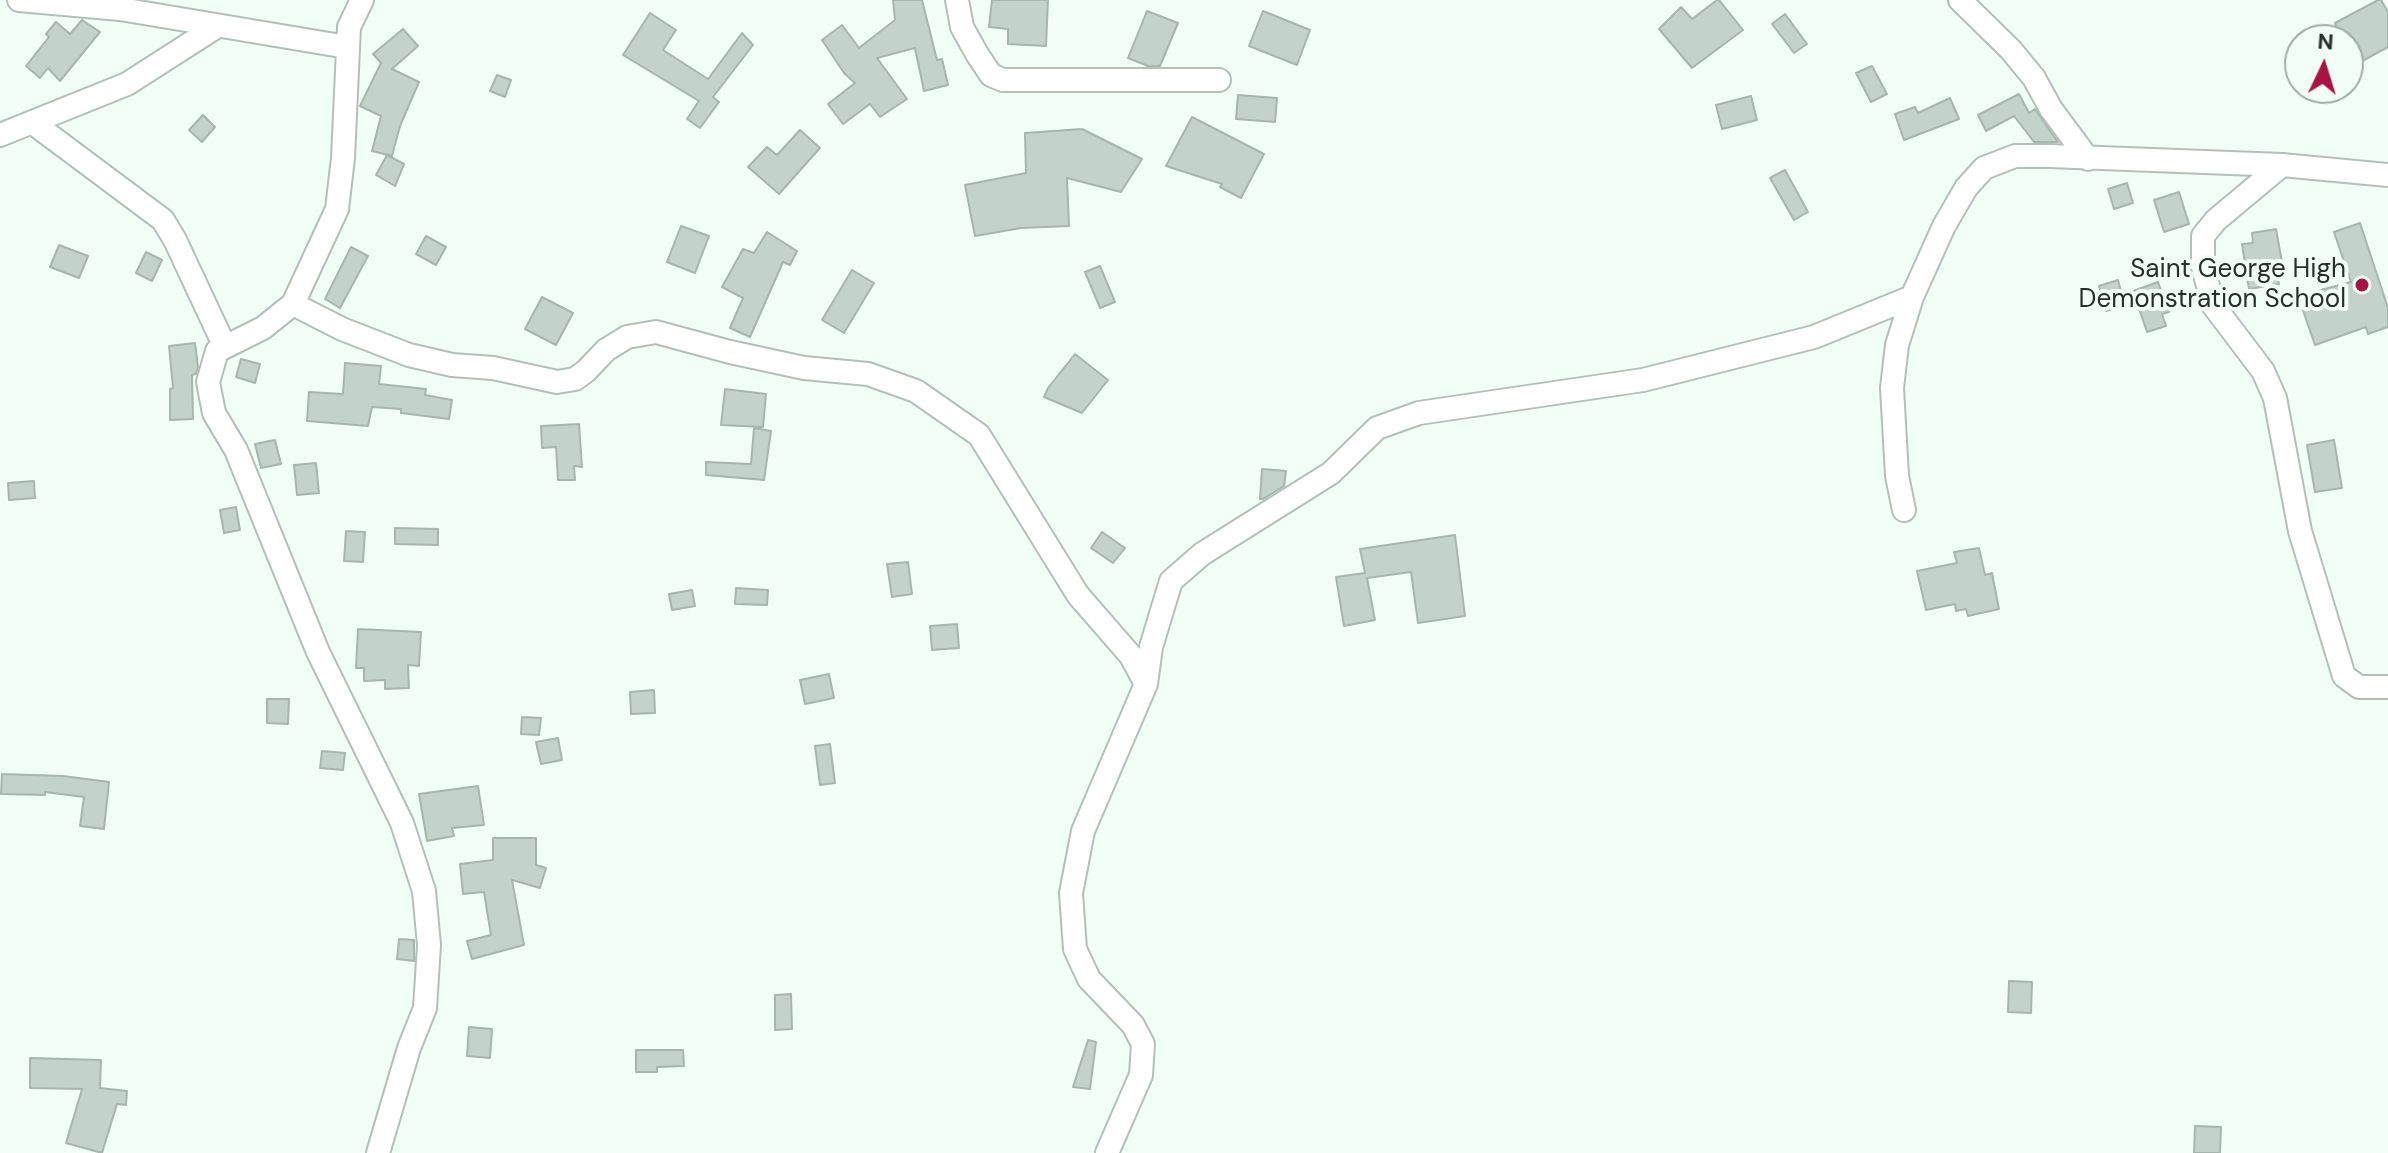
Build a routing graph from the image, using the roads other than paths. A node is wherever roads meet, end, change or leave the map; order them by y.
1 (19, 0) edge
2 (362, 0) edge
3 (957, 0) edge
4 (1960, 0) edge
5 (216, 27) junction
6 (347, 47) junction
7 (1219, 80) dead end
8 (33, 123) junction
9 (0, 135) edge
10 (2088, 159) junction
11 (2282, 165) junction
12 (2388, 175) edge
13 (1912, 297) junction
14 (293, 304) junction
15 (225, 347) junction
16 (1904, 510) dead end
17 (1146, 684) junction
18 (2388, 687) edge
19 (378, 1153) edge
20 (1107, 1153) edge

1 - 5 street
2 - 6 street
3 - 7 street
4 - 10 street
5 - 6 street
5 - 8 street
6 - 14 street
8 - 9 street
8 - 15 street
10 - 11 street
10 - 13 street
11 - 12 street
11 - 18 street
13 - 16 street
13 - 17 street
14 - 15 street
14 - 17 street
15 - 19 street
17 - 20 street

